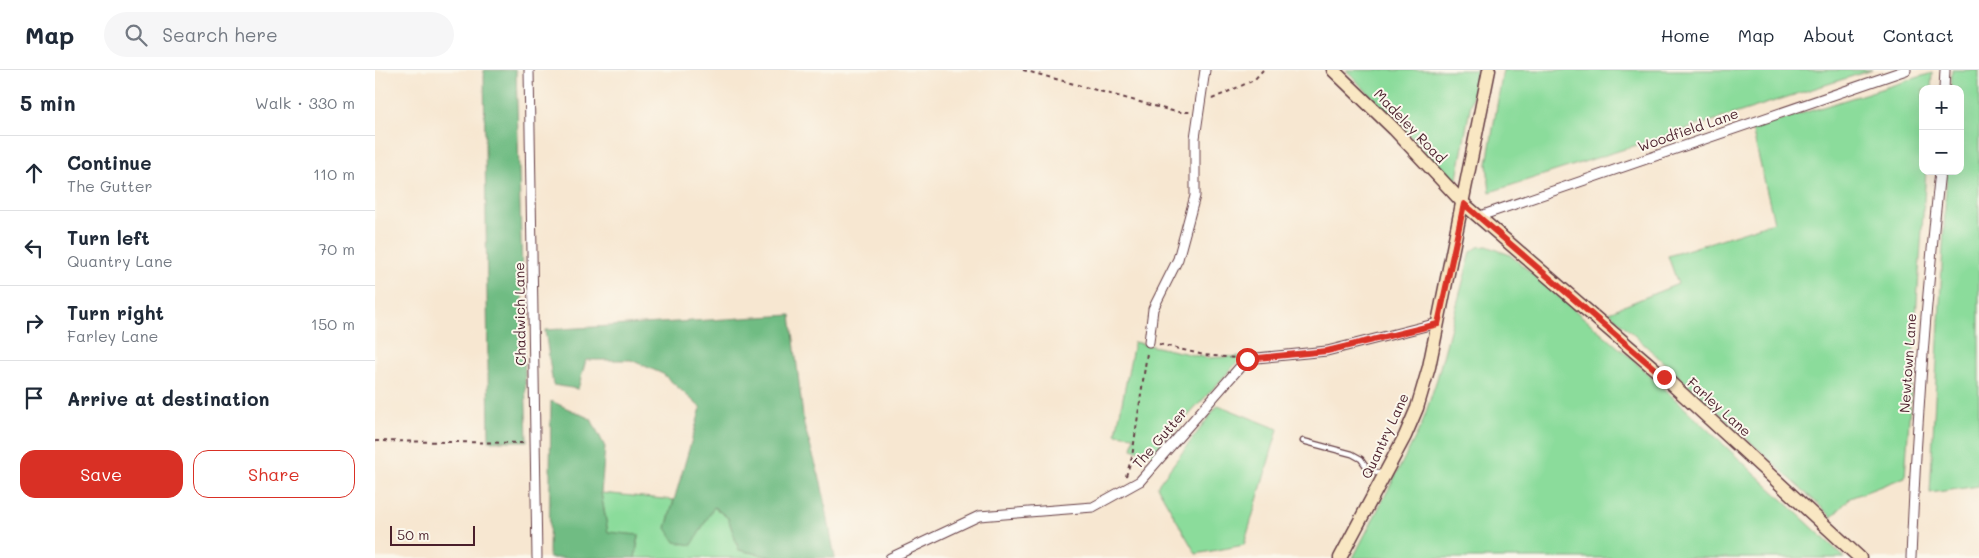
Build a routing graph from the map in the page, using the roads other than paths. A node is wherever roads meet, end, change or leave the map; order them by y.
1 (529, 70) edge
2 (1205, 70) edge
3 (1333, 70) edge
4 (1489, 70) edge
5 (1906, 70) edge
6 (1945, 70) edge
7 (1944, 85) edge
8 (1940, 175) edge
9 (1464, 204) junction
10 (1480, 216) junction
11 (1438, 324) junction
12 (1149, 342) road end
13 (1303, 441) dead end
14 (1384, 474) junction
15 (537, 558) edge
16 (890, 558) edge
17 (1340, 558) edge
18 (1860, 558) edge
19 (1911, 558) edge

1 - 15 street, Chadwich Lane
2 - 12 street
3 - 9 street, Madeley Road
4 - 9 street, Quantry Lane
5 - 10 street, Woodfield Lane
6 - 7 street
8 - 19 street, Newtown Lane
9 - 10 street, Farley Lane
9 - 11 street, Quantry Lane
10 - 18 street, Farley Lane
11 - 14 street, Quantry Lane
11 - 16 street, The Gutter
13 - 14 lane
14 - 17 street, Quantry Lane

